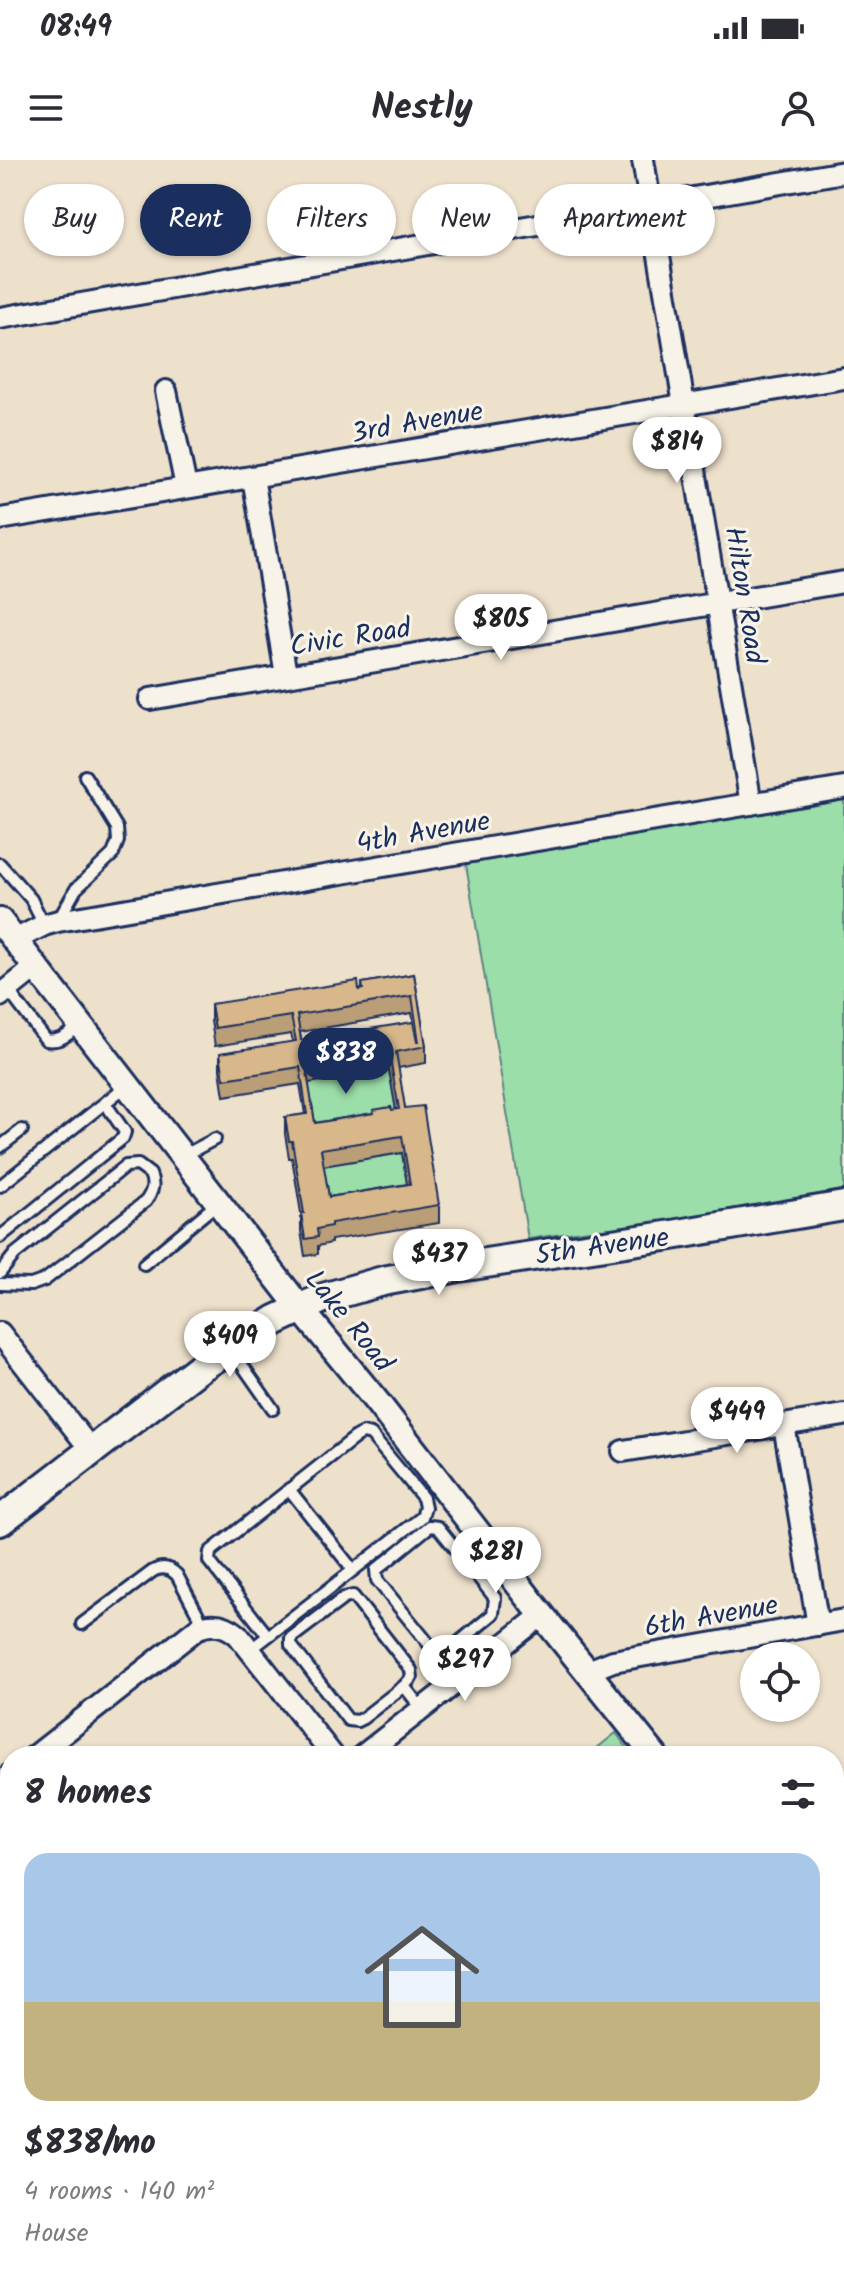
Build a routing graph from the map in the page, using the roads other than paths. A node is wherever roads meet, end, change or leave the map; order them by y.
1 (643, 160) edge
2 (844, 172) edge
3 (647, 184) edge
4 (715, 194) edge
5 (534, 225) edge
6 (659, 256) edge
7 (0, 318) edge
8 (844, 378) edge
9 (166, 391) dead end
10 (685, 404) junction
11 (253, 477) junction
12 (186, 487) junction
13 (0, 519) edge
14 (844, 582) edge
15 (719, 604) junction
16 (286, 675) junction
17 (150, 699) dead end
18 (85, 776) dead end
19 (844, 788) edge
20 (751, 804) junction
21 (0, 864) edge
22 (0, 921) edge
23 (51, 923) junction
24 (15, 940) junction
25 (36, 967) junction
26 (4, 993) edge
27 (81, 1025) junction
28 (127, 1085) junction
29 (105, 1103) junction
30 (22, 1130) dead end
31 (215, 1139) dead end
32 (0, 1147) edge
33 (183, 1156) junction
34 (0, 1186) edge
35 (219, 1202) junction
36 (844, 1206) edge
37 (0, 1237) edge
38 (144, 1264) dead end
39 (0, 1273) edge
40 (0, 1284) edge
41 (300, 1308) junction
42 (0, 1333) edge
43 (230, 1348) junction
44 (273, 1409) dead end
45 (844, 1415) edge
46 (784, 1425) junction
47 (91, 1450) junction
48 (623, 1451) dead end
49 (289, 1489) junction
50 (0, 1521) edge
51 (353, 1570) junction
52 (542, 1615) junction
53 (844, 1620) edge
54 (82, 1624) dead end
55 (818, 1625) junction
56 (204, 1626) junction
57 (268, 1636) junction
58 (250, 1650) junction
59 (440, 1658) junction
60 (588, 1671) junction
61 (458, 1680) junction
62 (404, 1686) junction
63 (422, 1709) junction
64 (48, 1746) edge
65 (325, 1746) edge
66 (388, 1746) edge
67 (647, 1746) edge

1 - 3 street, Hilton Road
2 - 4 street
5 - 7 street
6 - 10 street, Hilton Road
8 - 10 street, 3rd Avenue
9 - 12 street
10 - 11 street, 3rd Avenue
10 - 15 street, Hilton Road
11 - 12 street, 3rd Avenue
11 - 16 street
12 - 13 street, 3rd Avenue
14 - 15 street, Civic Road
15 - 16 street, Civic Road
15 - 20 street, Hilton Road
16 - 17 street, Civic Road
18 - 23 lane
19 - 20 street, 4th Avenue
20 - 23 street, 4th Avenue
21 - 23 lane
22 - 24 street, Lake Road
23 - 24 street, 4th Avenue
24 - 25 street, Lake Road
25 - 26 street
25 - 27 street, Lake Road
26 - 27 lane
27 - 28 street, Lake Road
28 - 29 lane
28 - 33 street, Lake Road
29 - 34 lane
29 - 37 lane
30 - 32 lane
31 - 33 lane
33 - 35 street, Lake Road
35 - 38 lane
35 - 41 street, Lake Road
36 - 41 main road, 5th Avenue
39 - 40 lane
41 - 43 main road, 5th Avenue
41 - 52 street, Lake Road
42 - 47 street
43 - 44 lane
43 - 47 main road, 5th Avenue
45 - 46 street
46 - 48 street
46 - 55 street
47 - 50 main road, 5th Avenue
49 - 51 lane
49 - 51 lane
49 - 57 lane
51 - 57 lane
52 - 60 street, Lake Road
52 - 61 street
53 - 55 street, 6th Avenue
54 - 56 lane
55 - 60 street, 6th Avenue
56 - 58 street
56 - 64 street
57 - 58 lane
58 - 65 street
59 - 59 lane
59 - 61 lane
60 - 67 street, Lake Road
61 - 63 street
62 - 62 lane
62 - 63 lane
63 - 66 street

